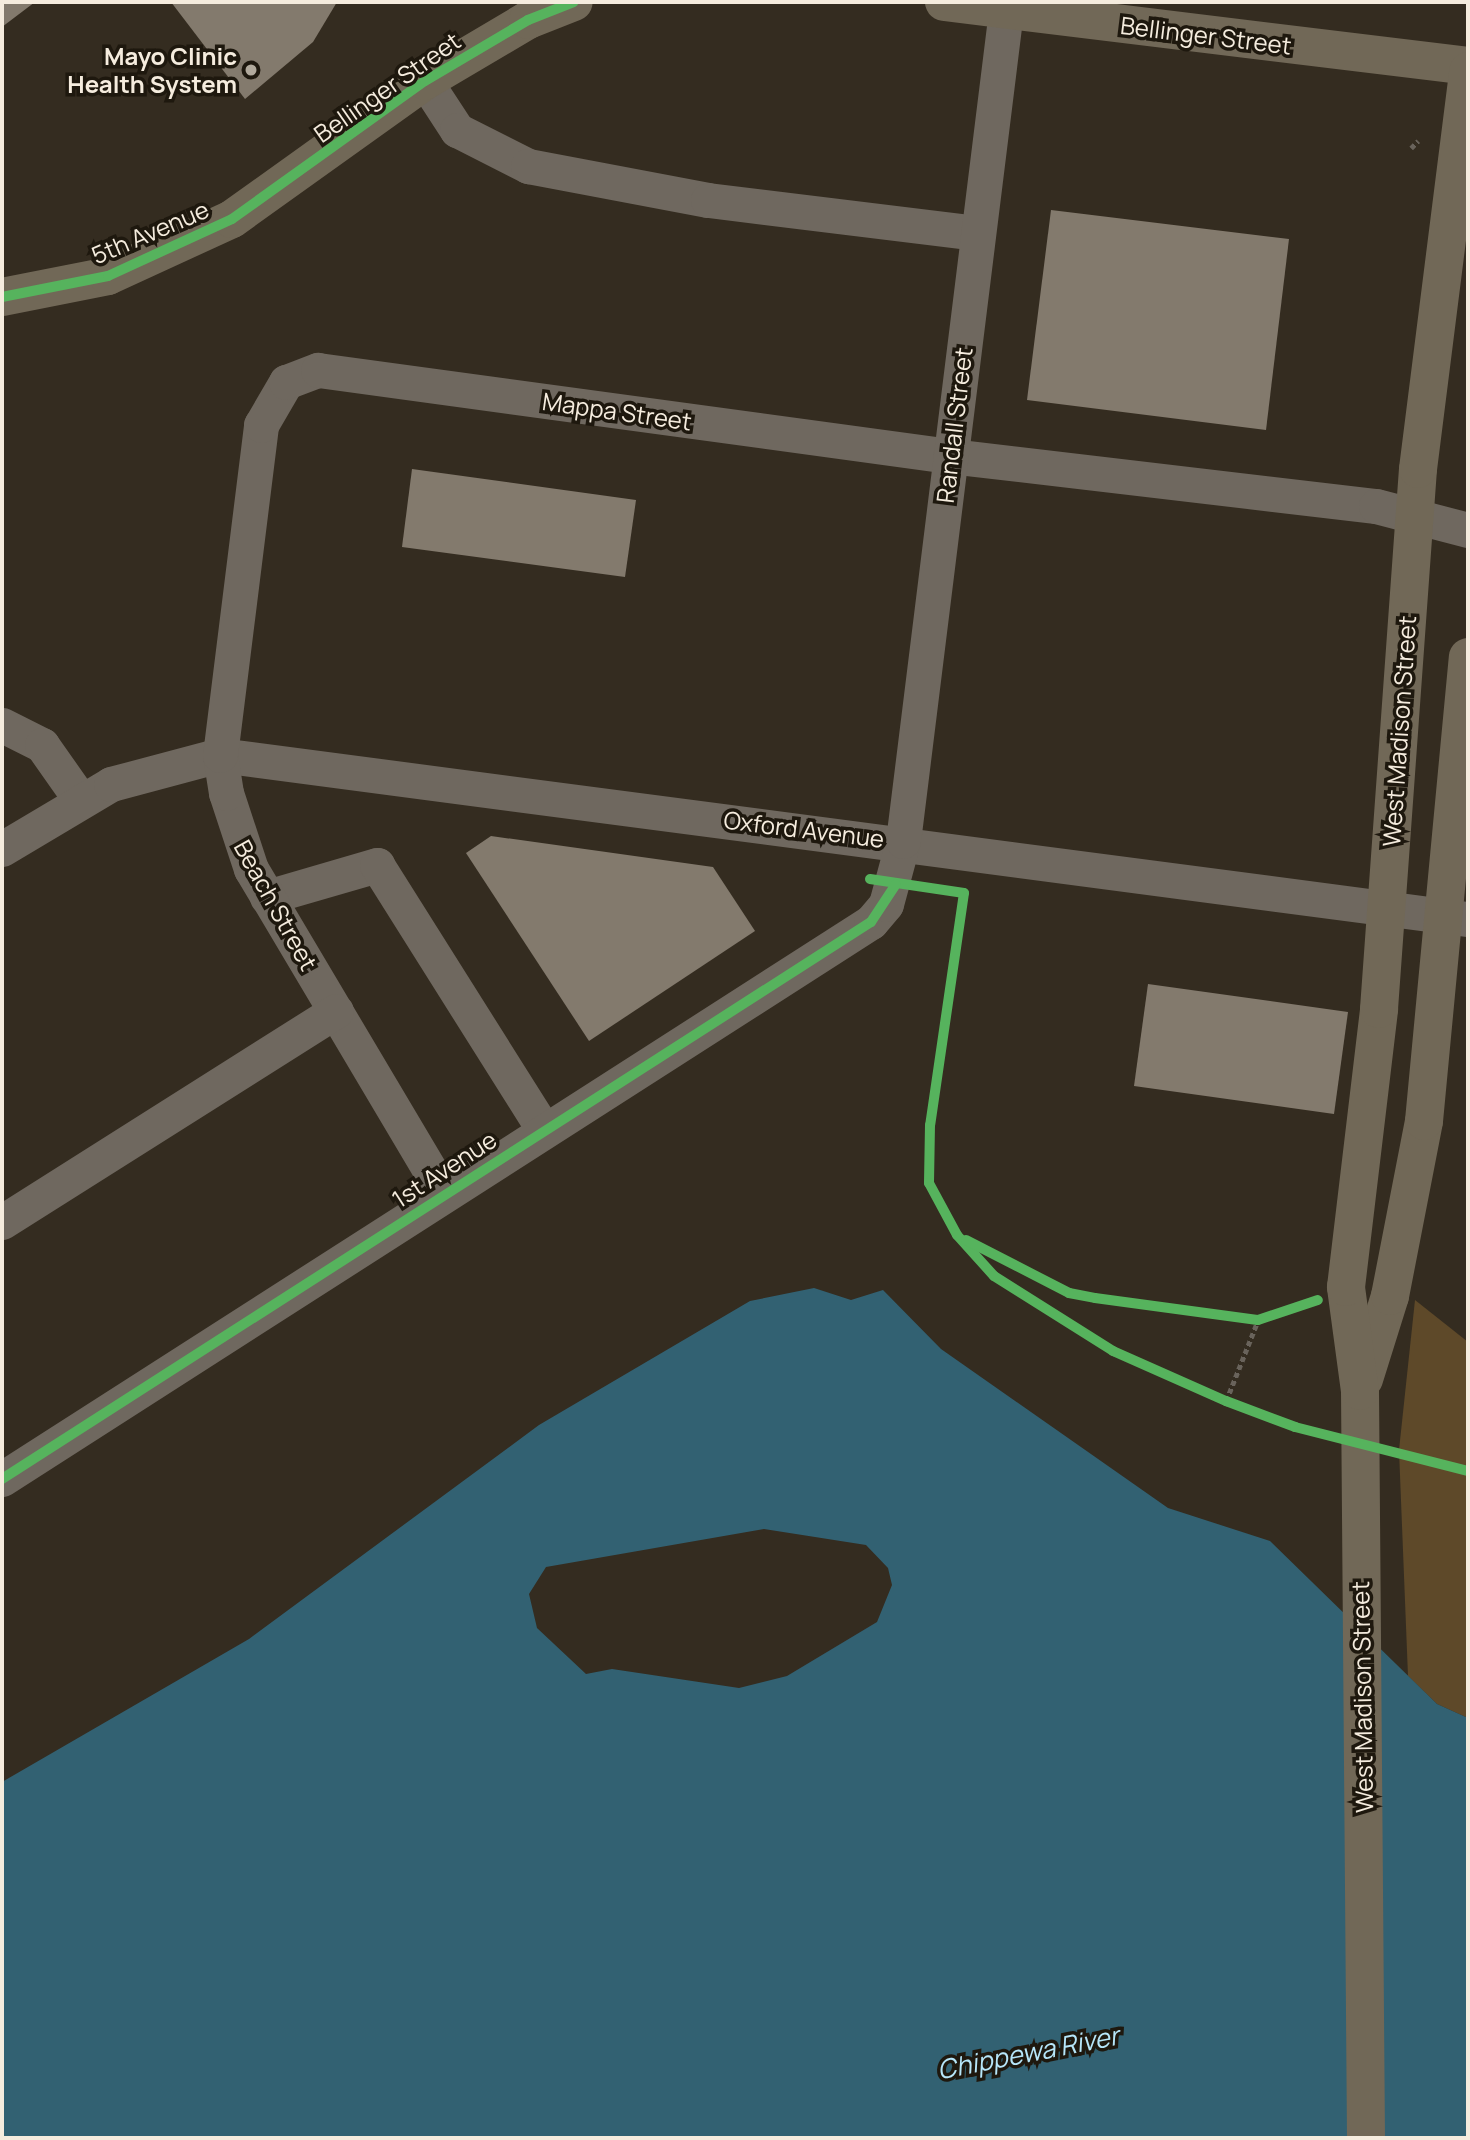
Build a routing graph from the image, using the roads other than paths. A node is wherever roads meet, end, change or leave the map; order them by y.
1 (944, 2) edge
2 (559, 4) edge
3 (1007, 6) edge
4 (1468, 68) edge
5 (425, 81) junction
6 (268, 197) joint
7 (978, 233) junction
8 (2, 297) edge
9 (286, 382) joint
10 (950, 456) junction
11 (1414, 516) junction
12 (1468, 530) edge
13 (1468, 657) edge
14 (1466, 720) edge
15 (2, 725) edge
16 (220, 755) junction
17 (80, 799) junction
18 (903, 841) junction
19 (2, 849) edge
20 (267, 897) junction
21 (1387, 913) junction
22 (1456, 918) edge
23 (335, 1011) junction
24 (544, 1130) junction
25 (444, 1194) junction
26 (2, 1222) edge
27 (1360, 1391) junction
28 (2, 1479) edge
29 (1366, 2138) edge

1 - 3 main road, Bellinger Street
2 - 5 main road, Bellinger Street
3 - 4 main road, Bellinger Street
3 - 7 street, Randall Street
4 - 11 main road, West Madison Street
5 - 6 main road, Bellinger Street
5 - 7 street
6 - 8 main road, 5th Avenue
7 - 10 street, Randall Street
9 - 10 street, Mappa Street
9 - 16 street, Beach Street
10 - 11 street, Mappa Street
10 - 18 street, Randall Street
11 - 12 street
11 - 21 main road, West Madison Street
13 - 14 main road, West Madison Street
14 - 22 main road, West Madison Street
15 - 17 street
16 - 17 street, Oxford Avenue
16 - 18 street, Oxford Avenue
16 - 20 street, Beach Street
17 - 19 street, Oxford Avenue
18 - 21 street, Oxford Avenue
18 - 24 street, 1st Avenue
20 - 23 street, Beach Street
20 - 24 street
21 - 22 street, Oxford Avenue
21 - 27 main road, West Madison Street
22 - 27 main road, West Madison Street
23 - 25 street, Beach Street
23 - 26 street
24 - 25 street, 1st Avenue
25 - 28 street, 1st Avenue
27 - 29 main road, West Madison Street

